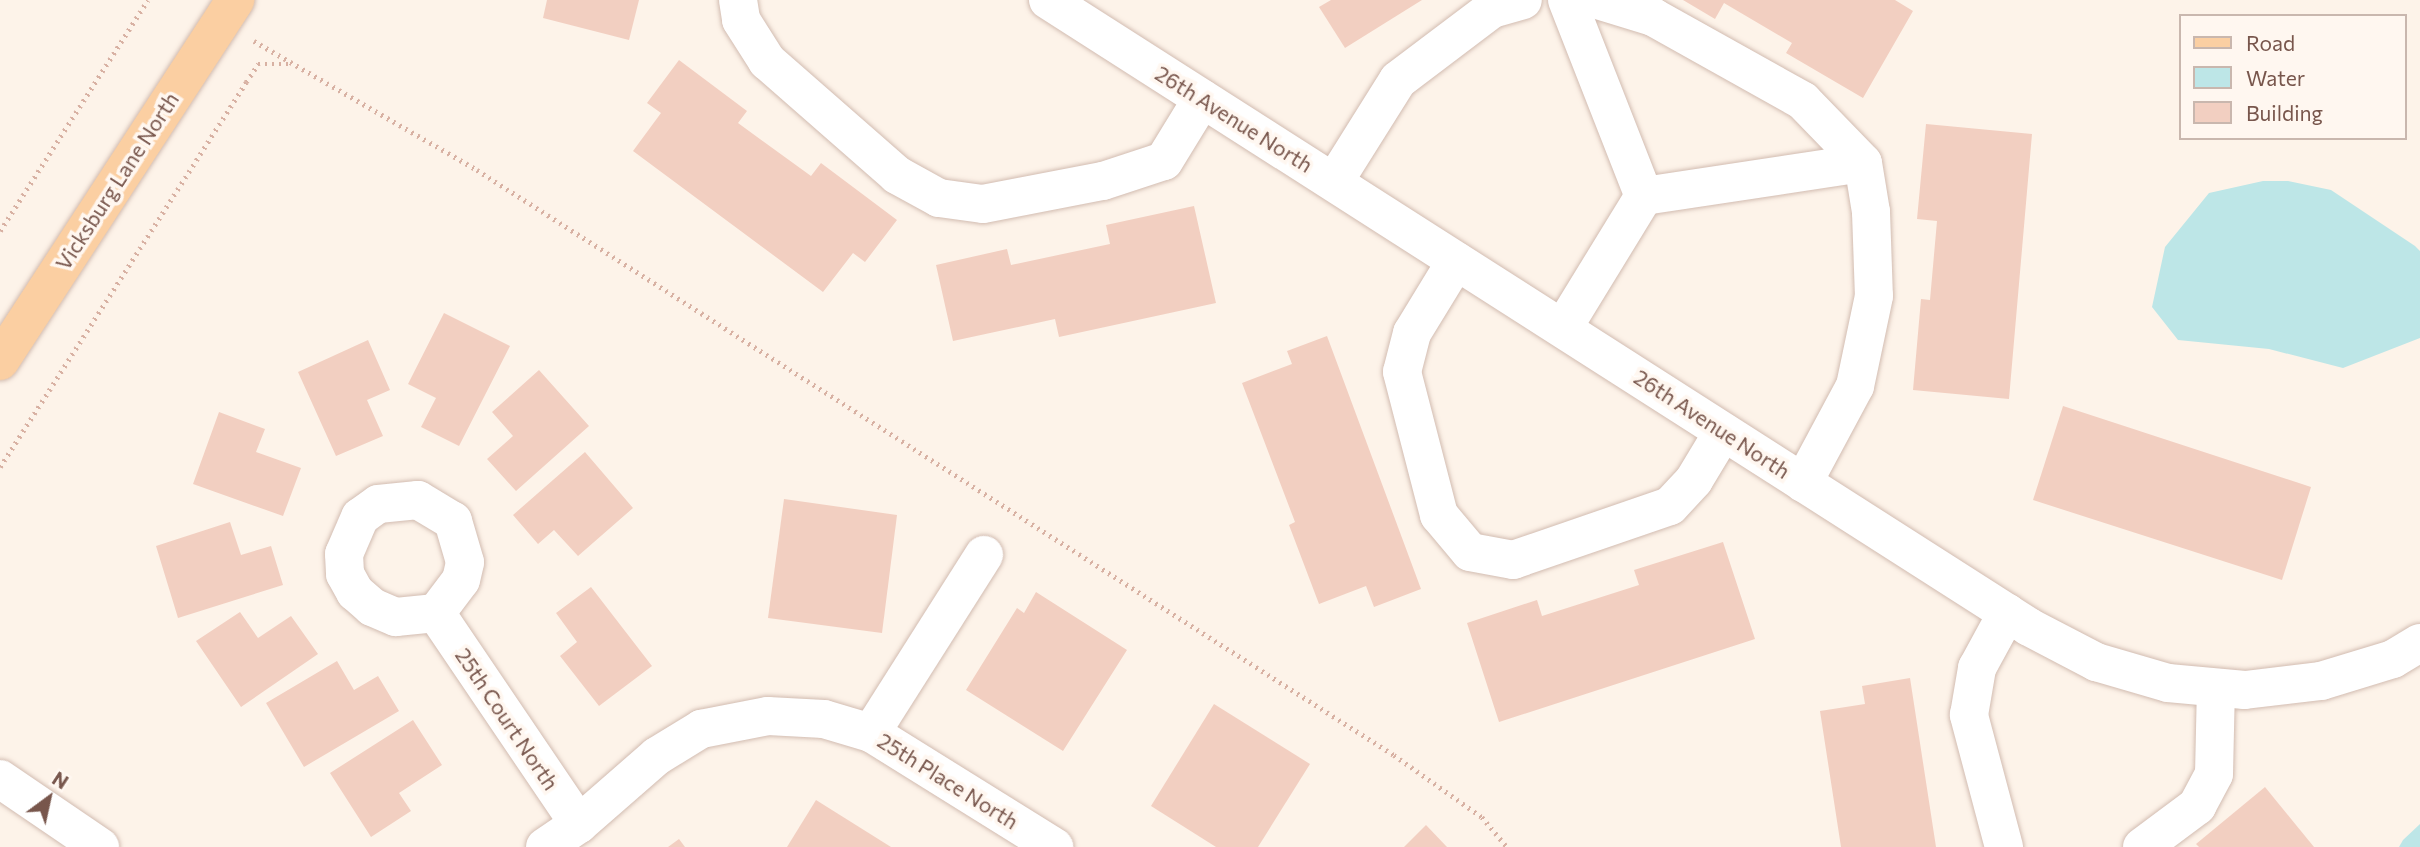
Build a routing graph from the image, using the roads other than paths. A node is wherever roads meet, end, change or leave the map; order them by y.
1 (738, 0) edge
2 (1048, 0) edge
3 (1523, 0) edge
4 (1567, 0) edge
5 (1598, 0) edge
6 (228, 10) edge
7 (1202, 99) junction
8 (1863, 163) junction
9 (1334, 182) junction
10 (1644, 196) junction
11 (1456, 261) junction
12 (1563, 328) junction
13 (0, 361) edge
14 (1723, 432) junction
15 (1803, 483) junction
16 (984, 555) dead end
17 (436, 613) dead end
18 (2007, 613) junction
19 (2420, 643) edge
20 (2216, 688) junction
21 (871, 733) junction
22 (0, 779) edge
23 (579, 824) junction
24 (100, 847) edge
25 (545, 847) edge
26 (1054, 847) edge
27 (2004, 847) edge
28 (2142, 847) edge

1 - 7 street
2 - 7 street, 26th Avenue North
3 - 9 street
4 - 10 street
5 - 8 street
6 - 13 main road, Vicksburg Lane North
7 - 9 street, 26th Avenue North
8 - 10 street
8 - 15 street
9 - 11 street, 26th Avenue North
10 - 12 street
11 - 12 street, 26th Avenue North
11 - 14 street
12 - 14 street, 26th Avenue North
14 - 15 street, 26th Avenue North
15 - 18 street, 26th Avenue North
16 - 21 street
17 - 23 street, 25th Court North
18 - 20 street, 26th Avenue North
18 - 27 street
19 - 20 street, 26th Avenue North
20 - 28 street
21 - 23 street, 25th Place North
21 - 26 street, 25th Place North
22 - 24 street
23 - 25 street, 25th Place North

